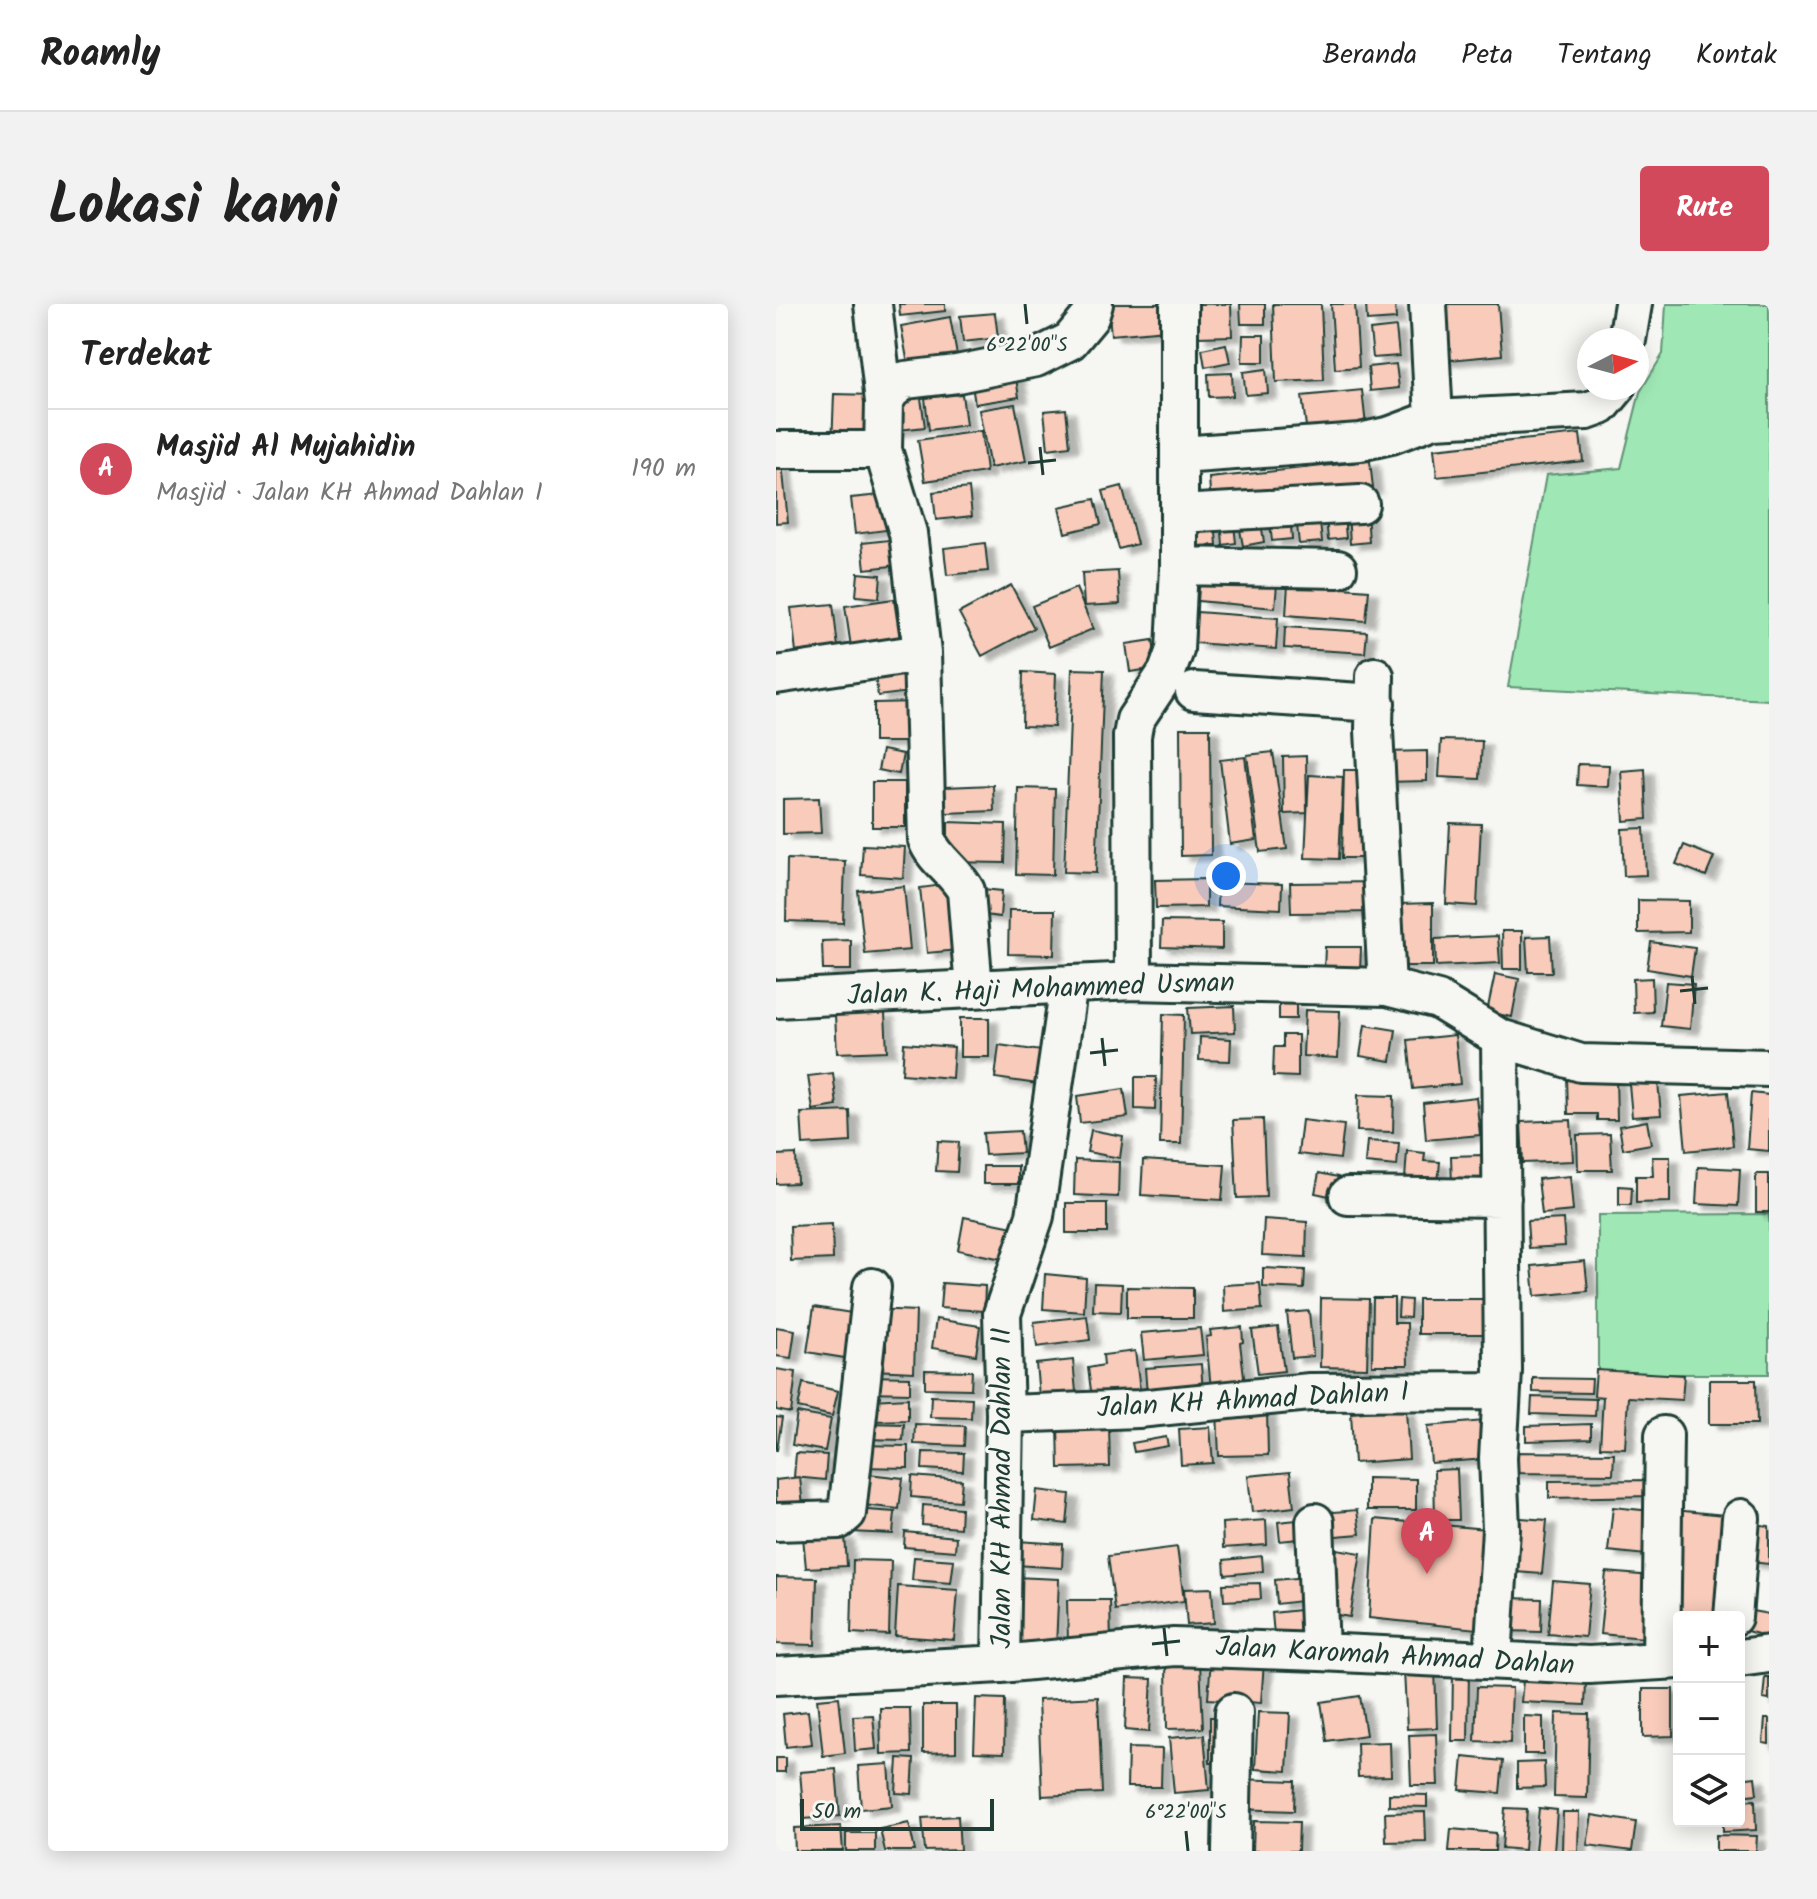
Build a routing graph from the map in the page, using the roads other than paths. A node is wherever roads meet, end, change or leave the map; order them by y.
1 (873, 304) edge
2 (1094, 304) edge
3 (1179, 304) edge
4 (1428, 304) edge
5 (1633, 304) edge
6 (1629, 328) edge
7 (1606, 400) edge
8 (884, 402) junction
9 (1434, 419) junction
10 (776, 450) edge
11 (883, 450) junction
12 (1180, 455) junction
13 (1360, 504) dead end
14 (1179, 514) junction
15 (1179, 566) junction
16 (1338, 569) dead end
17 (922, 653) junction
18 (776, 675) edge
19 (1194, 691) dead end
20 (1133, 981) junction
21 (1069, 984) junction
22 (1387, 987) junction
23 (974, 989) junction
24 (776, 999) edge
25 (1500, 1038) junction
26 (1769, 1068) edge
27 (1348, 1196) dead end
28 (1502, 1198) junction
29 (872, 1287) dead end
30 (1500, 1391) junction
31 (1005, 1414) junction
32 (1664, 1435) dead end
33 (1741, 1518) dead end
34 (776, 1522) edge
35 (1315, 1522) dead end
36 (1733, 1611) edge
37 (1320, 1652) junction
38 (1769, 1654) edge
39 (1745, 1657) edge
40 (1493, 1659) junction
41 (1670, 1661) edge
42 (1001, 1664) junction
43 (776, 1676) edge
44 (1234, 1712) dead end
45 (1231, 1851) edge

1 - 8 street
2 - 8 street
3 - 12 street
4 - 9 street
5 - 6 street
7 - 9 street
8 - 11 street
9 - 12 street
10 - 11 street
11 - 17 street
12 - 14 street
13 - 14 street
14 - 15 street
15 - 16 street
15 - 20 street
17 - 18 street
17 - 23 street
19 - 22 street
20 - 21 street, Jalan K. Haji Mohammed Usman
20 - 22 street, Jalan K. Haji Mohammed Usman
21 - 23 street, Jalan K. Haji Mohammed Usman
21 - 31 street, Jalan KH Ahmad Dahlan II
22 - 25 street, Jalan K. Haji Mohammed Usman
23 - 24 street, Jalan K. Haji Mohammed Usman
25 - 26 street, Jalan K. Haji Mohammed Usman
25 - 28 street
27 - 28 street
28 - 30 street
29 - 34 street
30 - 31 street, Jalan KH Ahmad Dahlan I
30 - 40 street
31 - 42 street, Jalan KH Ahmad Dahlan II
32 - 41 street
33 - 36 street
35 - 37 street
37 - 40 street, Jalan Karomah Ahmad Dahlan
37 - 42 street, Jalan Karomah Ahmad Dahlan
38 - 39 street
40 - 41 street, Jalan Karomah Ahmad Dahlan
42 - 43 street, Jalan Karomah Ahmad Dahlan
44 - 45 street

